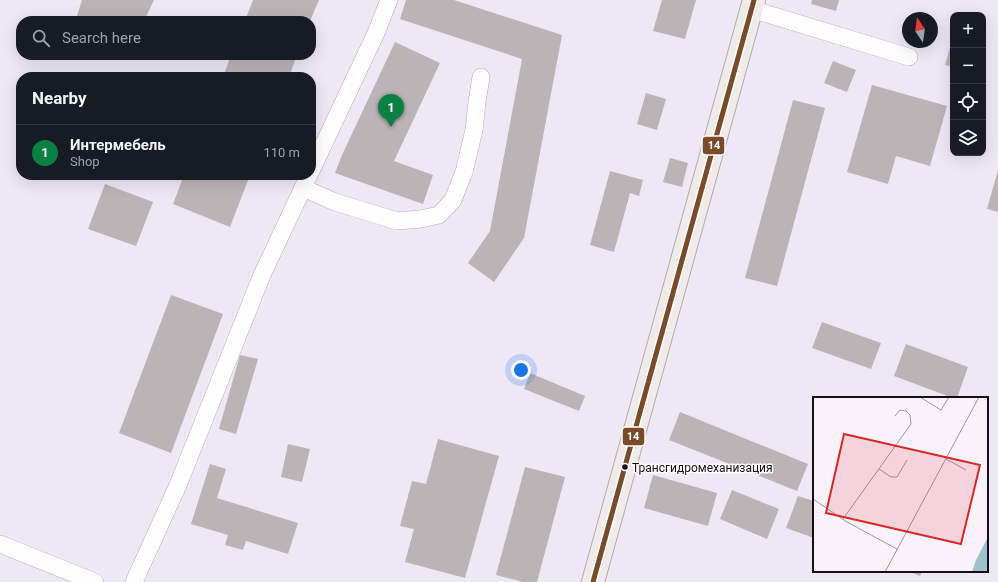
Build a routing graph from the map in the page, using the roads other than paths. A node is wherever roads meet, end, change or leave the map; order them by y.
1 (389, 0) edge
2 (753, 4) edge
3 (909, 56) dead end
4 (481, 77) dead end
5 (316, 160) edge
6 (306, 181) edge
7 (0, 544) edge
8 (95, 582) edge
9 (134, 582) edge
10 (593, 582) edge

1 - 5 street
2 - 3 street
2 - 10 main road
4 - 6 street
6 - 9 street
7 - 8 street

